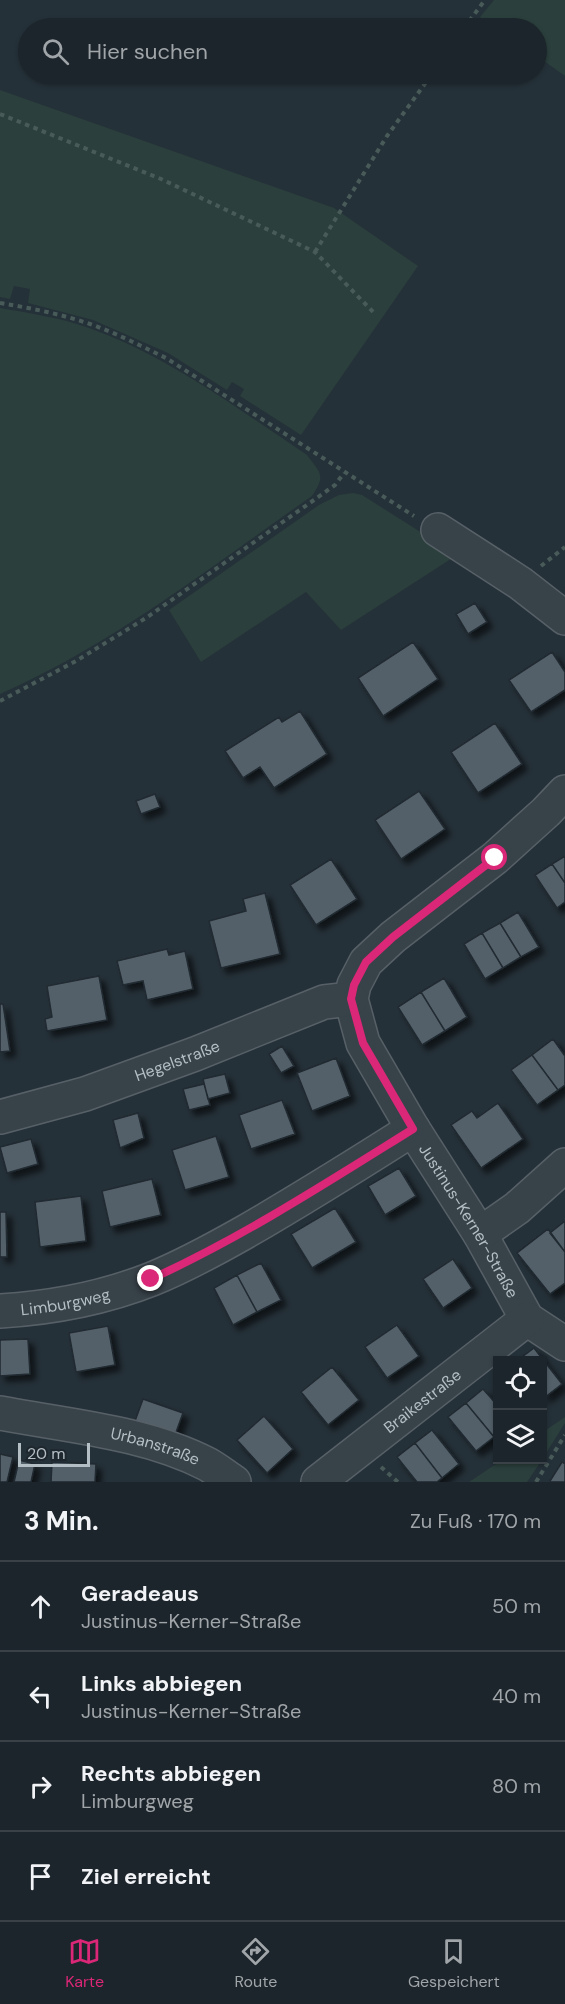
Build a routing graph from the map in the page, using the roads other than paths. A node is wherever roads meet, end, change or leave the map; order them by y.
1 (438, 530) road end
2 (565, 618) edge
3 (565, 792) edge
4 (351, 999) junction
5 (0, 1117) edge
6 (413, 1129) junction
7 (565, 1165) edge
8 (480, 1234) junction
9 (0, 1311) edge
10 (527, 1319) junction
11 (565, 1344) edge
12 (0, 1413) edge
13 (234, 1482) edge
14 (318, 1482) edge

1 - 2 street
3 - 4 street
4 - 5 street, Hegelstraße
4 - 6 street, Justinus-Kerner-Straße
6 - 8 street, Justinus-Kerner-Straße
6 - 9 street, Limburgweg
7 - 8 street
8 - 10 street, Justinus-Kerner-Straße
10 - 11 street, Justinus-Kerner-Straße
10 - 14 street, Braikestraße
12 - 13 street, Urbanstraße

